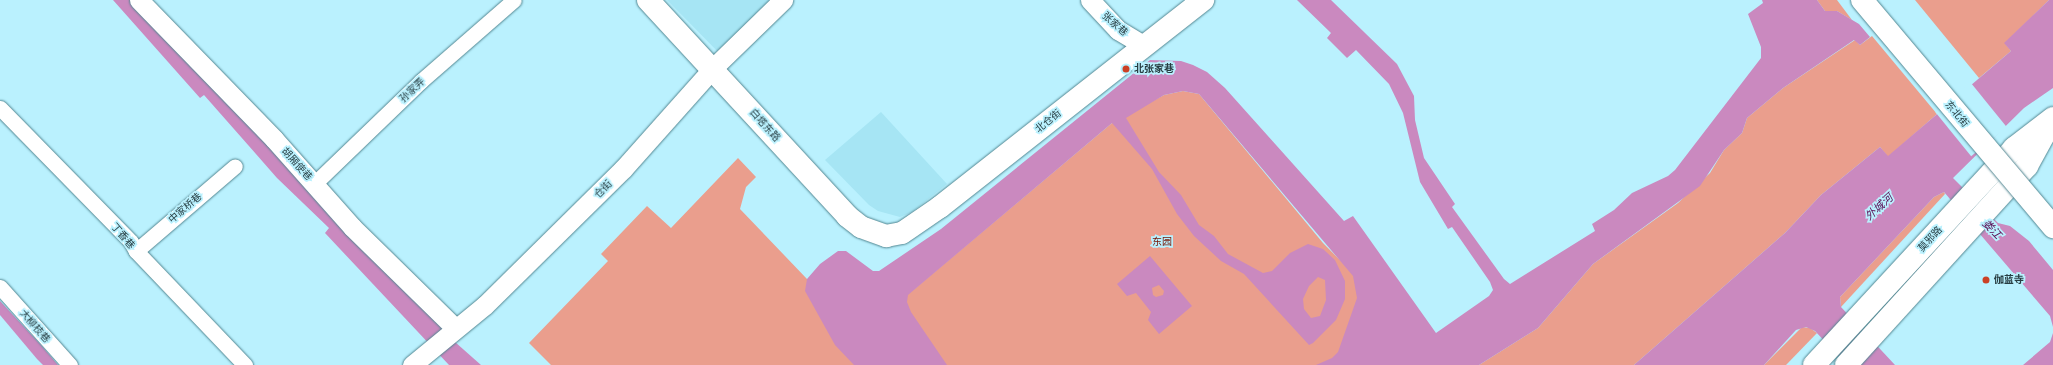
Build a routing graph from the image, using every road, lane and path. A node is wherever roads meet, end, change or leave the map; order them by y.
1 (139, 0) edge
2 (648, 0) edge
3 (783, 0) edge
4 (1090, 0) edge
5 (1203, 0) edge
6 (1862, 0) edge
7 (1880, 0) edge
8 (515, 1) edge
9 (1143, 45) junction
10 (713, 68) junction
11 (0, 108) edge
12 (2052, 119) edge
13 (235, 166) dead end
14 (314, 184) junction
15 (2053, 205) edge
16 (2053, 227) edge
17 (890, 236) joint
18 (136, 251) junction
19 (0, 287) edge
20 (452, 330) junction
21 (418, 359) edge
22 (1817, 362) edge
23 (70, 365) edge
24 (245, 365) edge
25 (1846, 365) edge

1 - 14 street, 胡厢使巷
2 - 10 main road, 白塔东路
3 - 10 street, 仓街
4 - 9 street, 张家巷
5 - 9 main road, 北仓街
6 - 16 main road, 东北街, bridge
7 - 15 main road, 东北街
8 - 14 street, 孙家弄
9 - 17 main road, 北仓街
10 - 17 main road, 白塔东路
10 - 20 street, 仓街
11 - 18 street, 丁香巷
12 - 22 main road, 莫邪路
12 - 25 main road, 莫邪路
13 - 18 street, 中家桥巷
14 - 20 street, 胡厢使巷
18 - 24 street, 丁香巷
19 - 23 street, 大柳枝巷
20 - 21 street, 仓街

